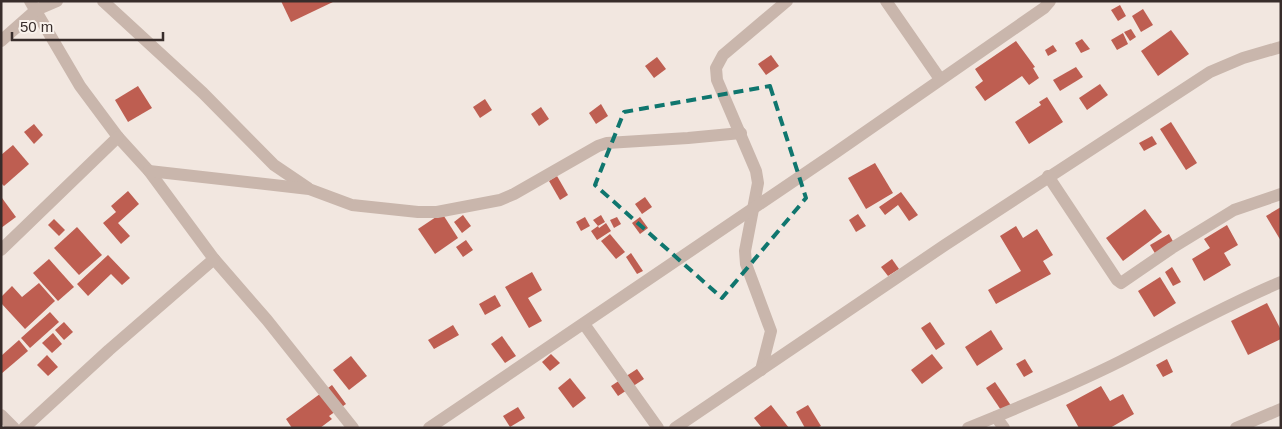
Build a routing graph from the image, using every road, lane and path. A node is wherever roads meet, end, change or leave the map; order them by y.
1 (57, 1) edge
2 (103, 1) edge
3 (787, 1) edge
4 (886, 1) edge
5 (1050, 1) edge
6 (33, 6) edge
7 (1, 41) edge
8 (1281, 47) edge
9 (940, 79) junction
10 (741, 133) junction
11 (118, 137) junction
12 (149, 171) junction
13 (1048, 176) junction
14 (309, 189) junction
15 (1281, 194) edge
16 (753, 209) junction
17 (1, 250) edge
18 (214, 259) junction
19 (1281, 282) edge
20 (584, 324) junction
21 (761, 370) junction
22 (1281, 409) edge
23 (1, 415) edge
24 (996, 417) junction
25 (14, 428) edge
26 (24, 428) edge
27 (353, 428) edge
28 (429, 428) edge
29 (658, 428) edge
30 (675, 428) edge
31 (968, 428) edge
32 (1004, 428) edge
33 (1236, 428) edge

1 - 6 street
2 - 14 street
3 - 10 street
4 - 9 street
5 - 9 street
6 - 7 street
6 - 11 street
8 - 13 street
9 - 16 street
10 - 14 street
10 - 16 street
11 - 12 street
11 - 17 street
12 - 14 street
12 - 18 street
13 - 15 street
13 - 21 street
16 - 20 street
16 - 21 street
18 - 26 street
18 - 27 street
19 - 24 street
20 - 28 street
20 - 29 street
21 - 30 street
22 - 33 street
23 - 25 street
24 - 31 street
24 - 32 street

